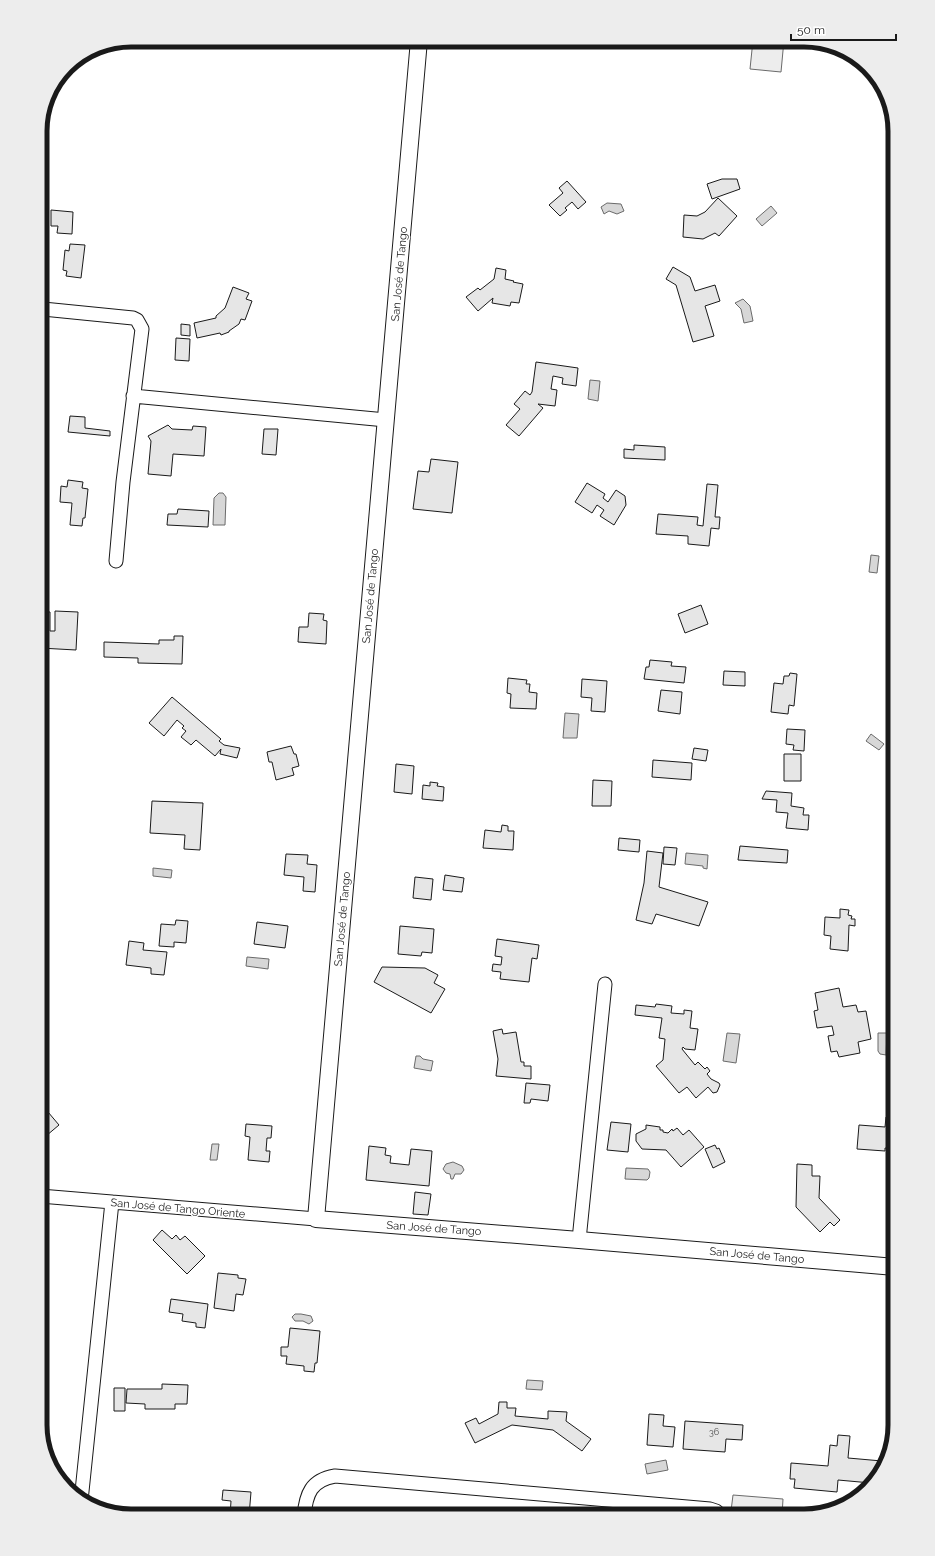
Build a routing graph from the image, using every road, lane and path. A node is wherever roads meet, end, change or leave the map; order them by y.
1 (418, 47) edge
2 (47, 309) edge
3 (133, 396) junction
4 (386, 420) junction
5 (116, 561) dead end
6 (604, 984) dead end
7 (47, 1197) edge
8 (112, 1202) junction
9 (316, 1219) junction
10 (579, 1240) junction
11 (888, 1266) edge
12 (82, 1493) edge
13 (305, 1509) edge
14 (710, 1509) edge

1 - 4 street, San José de Tango
2 - 3 street
3 - 4 street
3 - 5 street
4 - 9 street, San José de Tango
6 - 10 street
7 - 8 street, San José de Tango Oriente
8 - 9 street, San José de Tango Oriente
8 - 12 street
9 - 10 street, San José de Tango
10 - 11 street, San José de Tango
13 - 14 street

